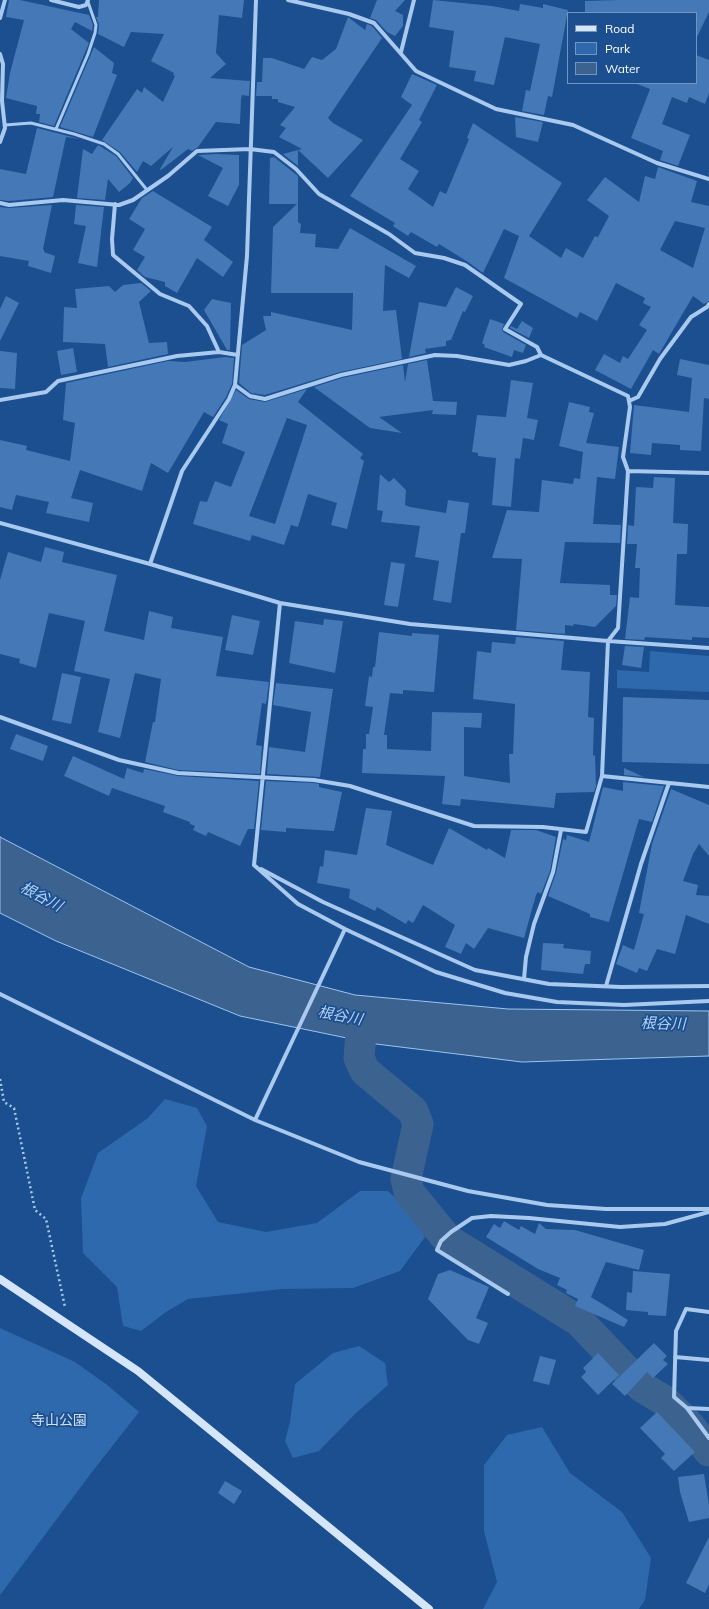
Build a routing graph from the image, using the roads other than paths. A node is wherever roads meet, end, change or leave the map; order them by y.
1 (5, 0) edge
2 (51, 0) edge
3 (256, 0) edge
4 (288, 0) edge
5 (414, 0) edge
6 (88, 1) edge
7 (0, 18) edge
8 (401, 52) junction
9 (0, 54) edge
10 (5, 125) junction
11 (56, 129) junction
12 (0, 142) edge
13 (250, 149) junction
14 (709, 179) edge
15 (147, 190) junction
16 (0, 203) edge
17 (116, 204) junction
18 (709, 304) edge
19 (218, 352) junction
20 (238, 355) junction
21 (541, 355) junction
22 (235, 385) junction
23 (0, 400) edge
24 (629, 401) junction
25 (628, 471) junction
26 (709, 472) edge
27 (0, 523) edge
28 (150, 564) junction
29 (280, 603) junction
30 (608, 641) junction
31 (709, 648) edge
32 (0, 717) edge
33 (602, 776) junction
34 (264, 777) junction
35 (670, 783) junction
36 (709, 787) edge
37 (561, 830) junction
38 (254, 865) junction
39 (345, 929) junction
40 (524, 979) junction
41 (606, 986) junction
42 (709, 986) edge
43 (0, 994) edge
44 (709, 1002) edge
45 (255, 1120) junction
46 (709, 1210) edge
47 (0, 1279) edge
48 (508, 1294) dead end
49 (709, 1312) edge
50 (675, 1357) junction
51 (709, 1360) edge
52 (687, 1408) junction
53 (709, 1409) edge
54 (709, 1438) edge
55 (429, 1609) edge

1 - 7 street
2 - 6 street
3 - 13 street
4 - 8 street
5 - 8 street
6 - 11 lane
8 - 14 street
9 - 10 street
10 - 11 lane
10 - 12 street
11 - 15 lane
13 - 15 street
13 - 20 street
13 - 21 street
15 - 17 street
16 - 17 street
17 - 19 street
18 - 24 street
19 - 20 street
19 - 23 street
20 - 22 street
21 - 22 street
21 - 24 street
22 - 28 street
24 - 25 street
25 - 26 street
25 - 30 street
27 - 28 street
28 - 29 street
29 - 30 street
29 - 34 street
30 - 31 street
30 - 33 street
32 - 34 street
33 - 35 street
33 - 37 street
34 - 37 street
34 - 38 street
35 - 36 street
35 - 41 street
37 - 40 street
38 - 39 street
38 - 40 street
39 - 44 street
39 - 45 street
40 - 41 street
41 - 42 street
43 - 45 street
45 - 46 street
46 - 48 street
47 - 55 street
49 - 50 street
50 - 51 street
50 - 52 street
52 - 53 street
52 - 54 street

